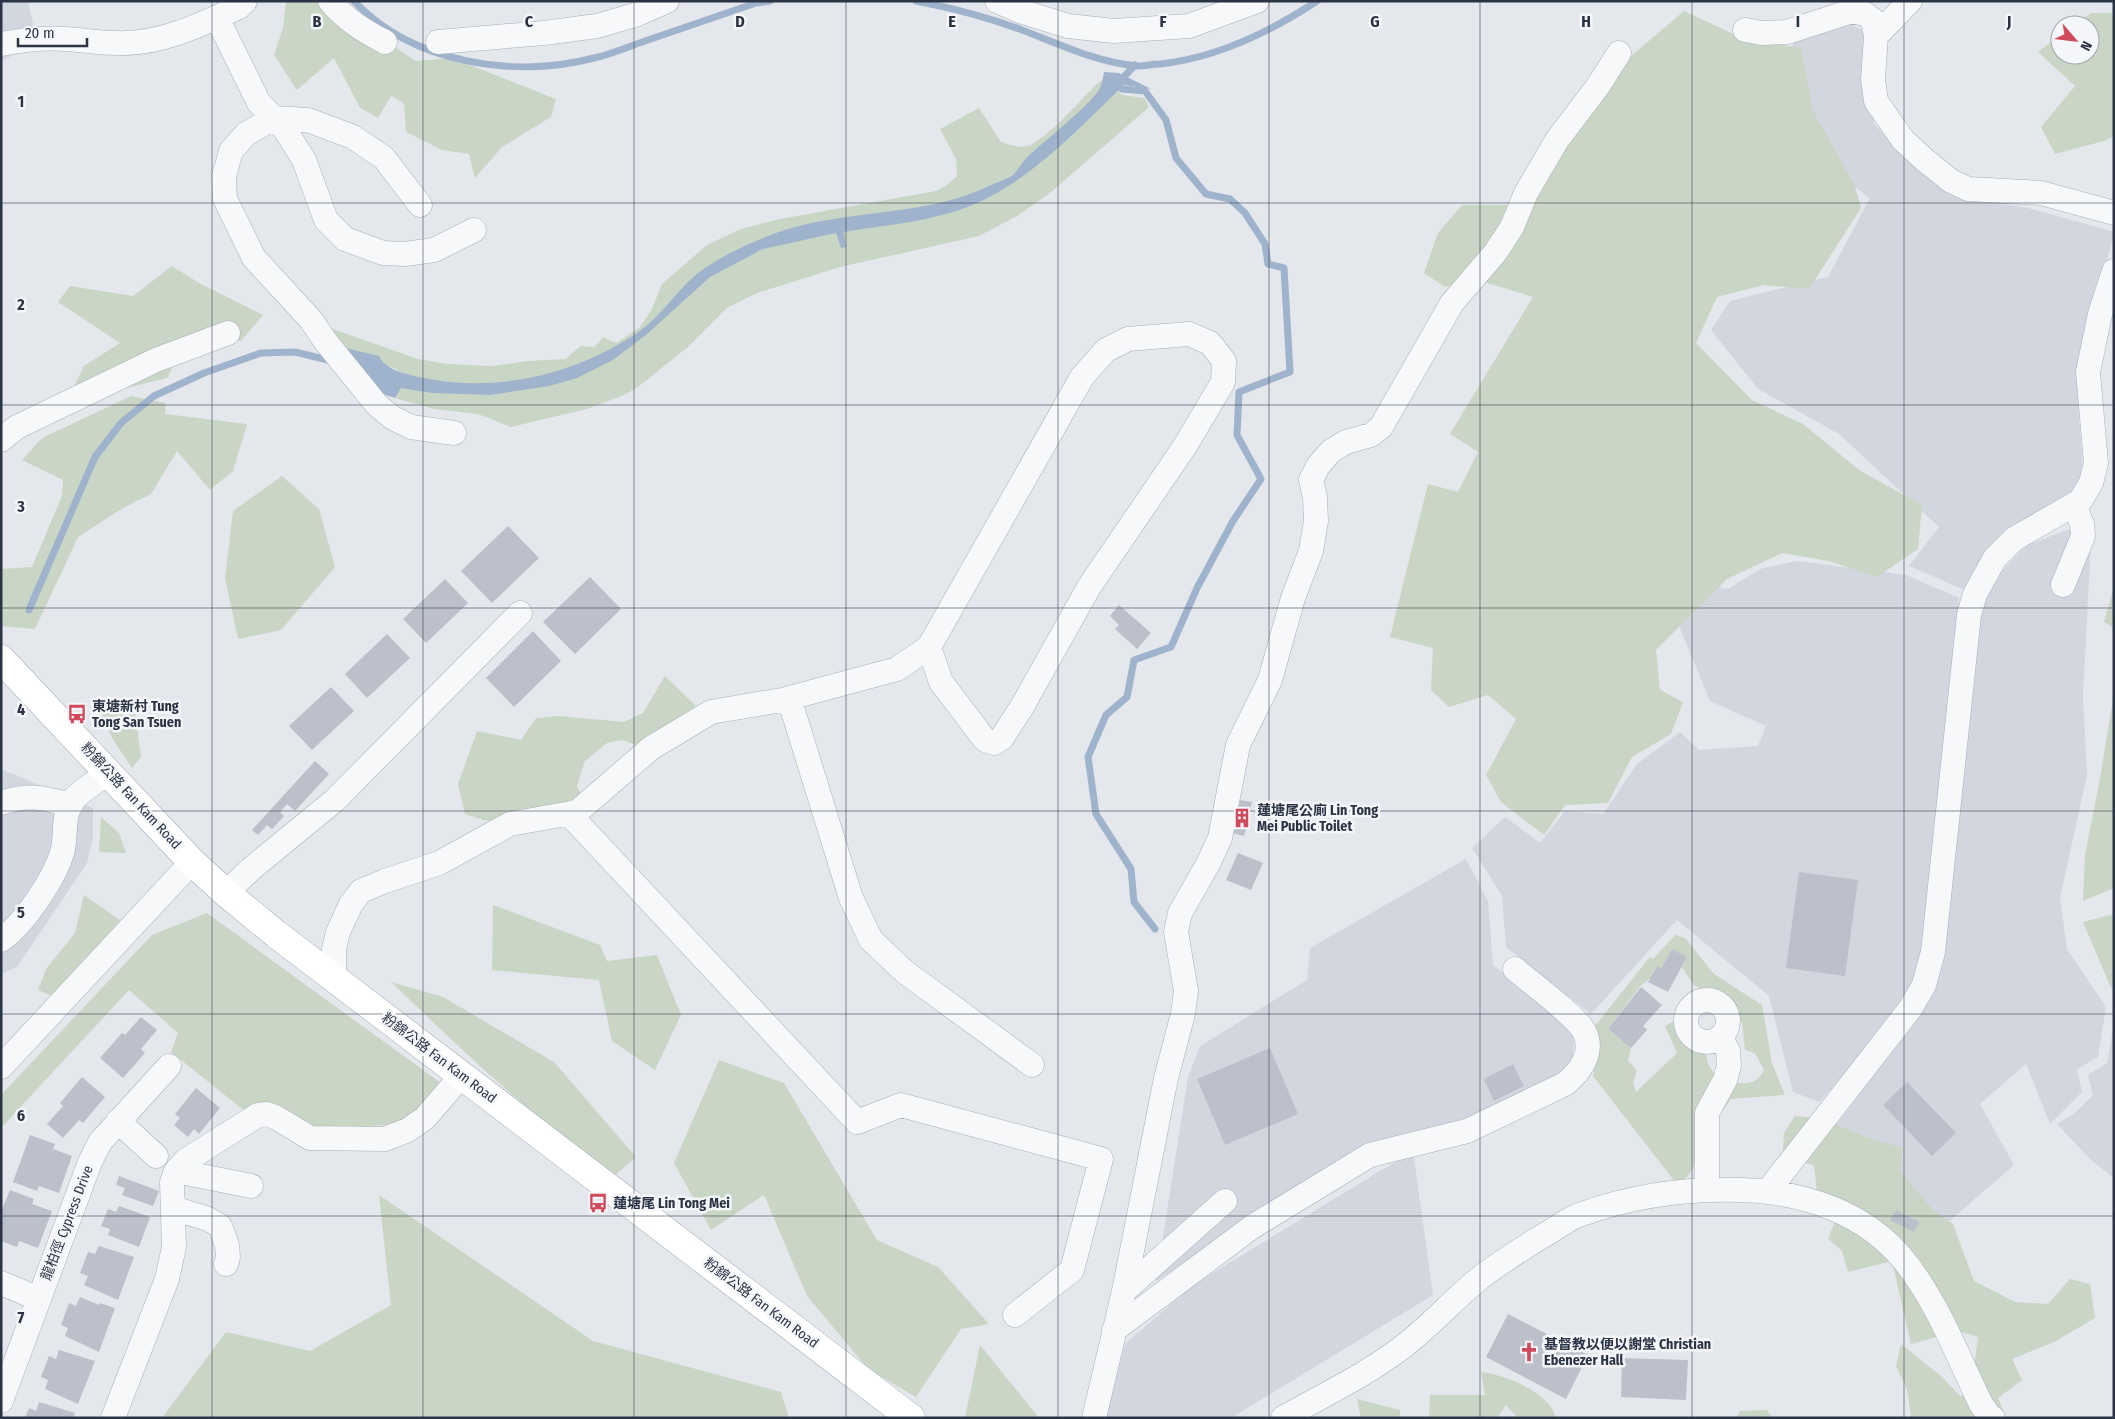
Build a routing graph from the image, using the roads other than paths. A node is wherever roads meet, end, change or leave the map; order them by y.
1 (245, 1) edge
2 (330, 1) edge
3 (667, 1) edge
4 (997, 1) edge
5 (1257, 1) edge
6 (1910, 1) edge
7 (217, 18) junction
8 (1745, 30) dead end
9 (1876, 36) junction
10 (385, 42) dead end
11 (438, 42) dead end
12 (1, 44) edge
13 (1619, 53) dead end
14 (274, 118) junction
15 (420, 206) dead end
16 (2114, 213) edge
17 (474, 230) dead end
18 (2114, 271) edge
19 (228, 333) dead end
20 (454, 433) dead end
21 (1, 440) edge
22 (2105, 464) edge
23 (2074, 504) junction
24 (2063, 585) dead end
25 (520, 613) dead end
26 (930, 647) junction
27 (1, 659) edge
28 (789, 698) junction
29 (108, 772) junction
30 (1, 803) edge
31 (71, 805) junction
32 (570, 815) junction
33 (192, 862) junction
34 (226, 893) junction
35 (1, 940) edge
36 (1515, 969) dead end
37 (334, 977) junction
38 (1721, 1037) dead end
39 (1032, 1065) dead end
40 (169, 1066) dead end
41 (1, 1067) edge
42 (462, 1075) junction
43 (118, 1121) junction
44 (156, 1156) dead end
45 (176, 1170) junction
46 (251, 1186) dead end
47 (1707, 1190) junction
48 (1767, 1192) junction
49 (1225, 1201) dead end
50 (173, 1208) junction
51 (226, 1264) dead end
52 (1, 1283) edge
53 (1124, 1291) junction
54 (39, 1299) junction
55 (1015, 1315) dead end
56 (1114, 1330) junction
57 (1, 1401) edge
58 (113, 1418) edge
59 (911, 1418) edge
60 (1094, 1418) edge
61 (1283, 1418) edge
62 (1994, 1418) edge

1 - 7 street
2 - 10 street
3 - 11 street
4 - 5 street
6 - 9 street
7 - 12 street
7 - 14 street
8 - 9 street
9 - 16 street
13 - 53 street
14 - 15 street
14 - 17 street
14 - 20 street
18 - 22 street
19 - 21 street
22 - 23 street
23 - 24 street
23 - 48 street
25 - 34 street
26 - 26 street
26 - 28 street
27 - 29 main road, 粉錦公路 Fan Kam Road
28 - 32 street
28 - 39 street
29 - 31 street
29 - 33 main road, 粉錦公路 Fan Kam Road
30 - 31 street
31 - 35 street
32 - 37 street
32 - 55 street
33 - 34 main road, 粉錦公路 Fan Kam Road
33 - 41 street
34 - 37 main road, 粉錦公路 Fan Kam Road
36 - 56 street
37 - 42 main road, 粉錦公路 Fan Kam Road
38 - 47 street
40 - 43 street, 龍柏徑 Cypress Drive
42 - 45 street
42 - 59 main road, 粉錦公路 Fan Kam Road
43 - 44 street
43 - 54 street, 龍柏徑 Cypress Drive
45 - 46 street
45 - 50 street
47 - 48 street
47 - 61 street
48 - 62 street
49 - 53 street
50 - 51 street
50 - 58 street
52 - 54 street
53 - 56 street
54 - 57 street, 龍柏徑 Cypress Drive
56 - 60 street

